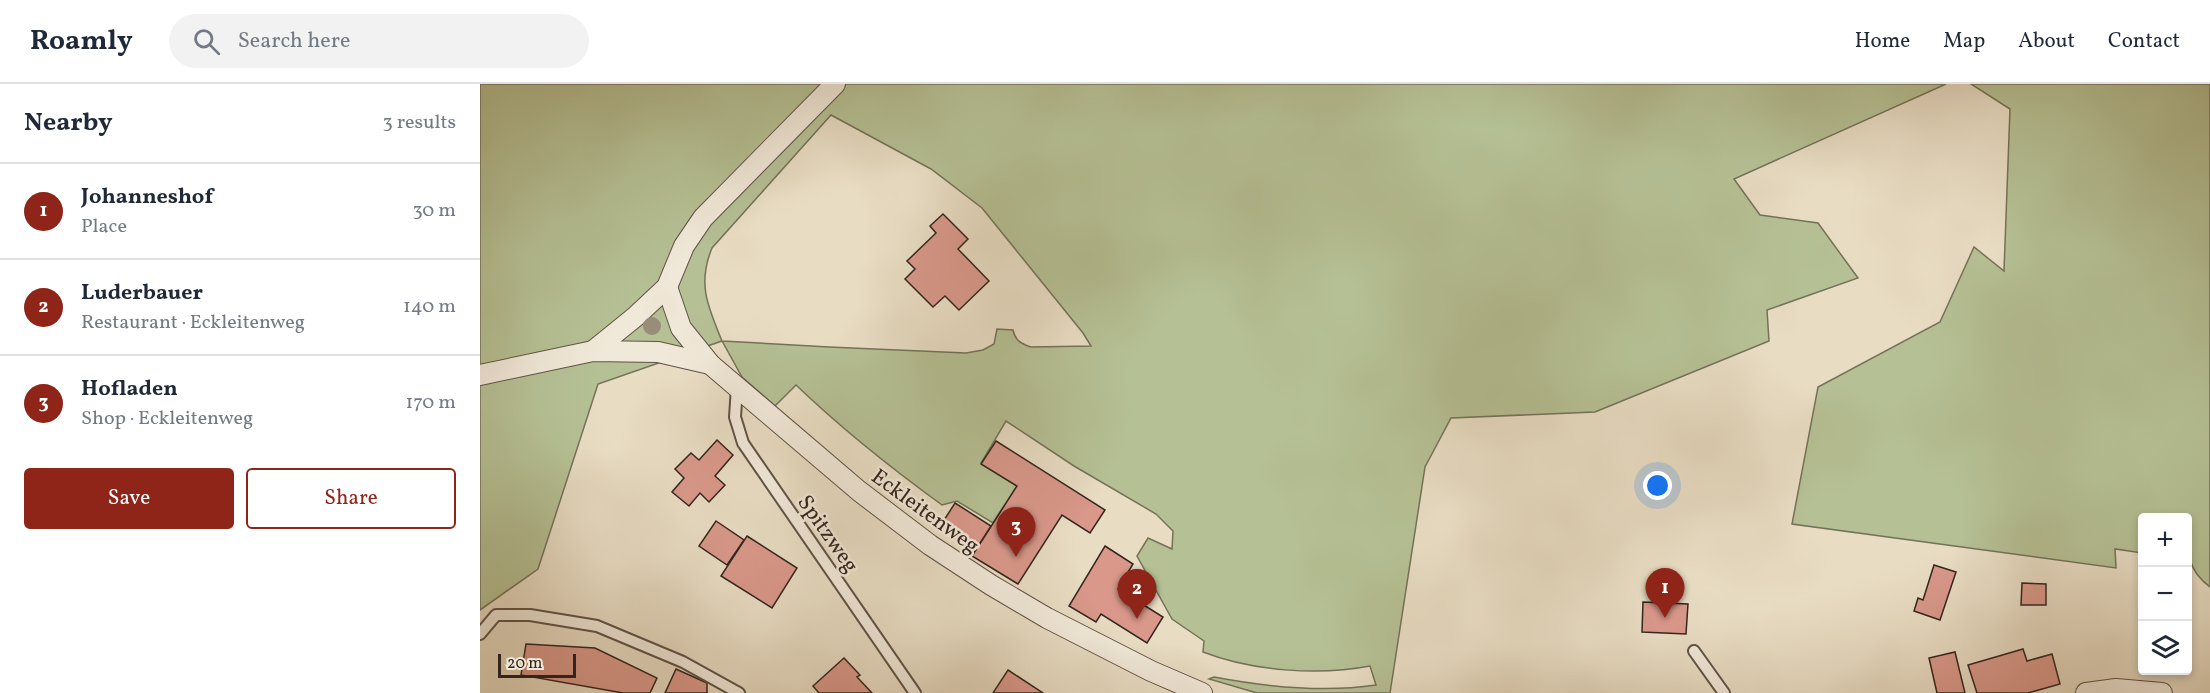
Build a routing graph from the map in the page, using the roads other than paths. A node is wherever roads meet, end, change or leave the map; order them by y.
1 (835, 84) edge
2 (667, 287) junction
3 (593, 351) junction
4 (710, 364) junction
5 (480, 375) edge
6 (737, 387) junction
7 (480, 634) edge
8 (1694, 651) dead end
9 (739, 693) edge
10 (915, 693) edge
11 (1202, 693) edge
12 (1724, 693) edge
13 (2086, 693) edge
14 (2162, 693) edge

1 - 2 street
2 - 3 street
2 - 4 street, Eckleitenweg
3 - 4 street, Eckleitenweg
3 - 5 street
4 - 6 street, Eckleitenweg
6 - 10 lane, Spitzweg
6 - 11 street, Eckleitenweg
7 - 9 lane
8 - 12 lane
13 - 14 street

